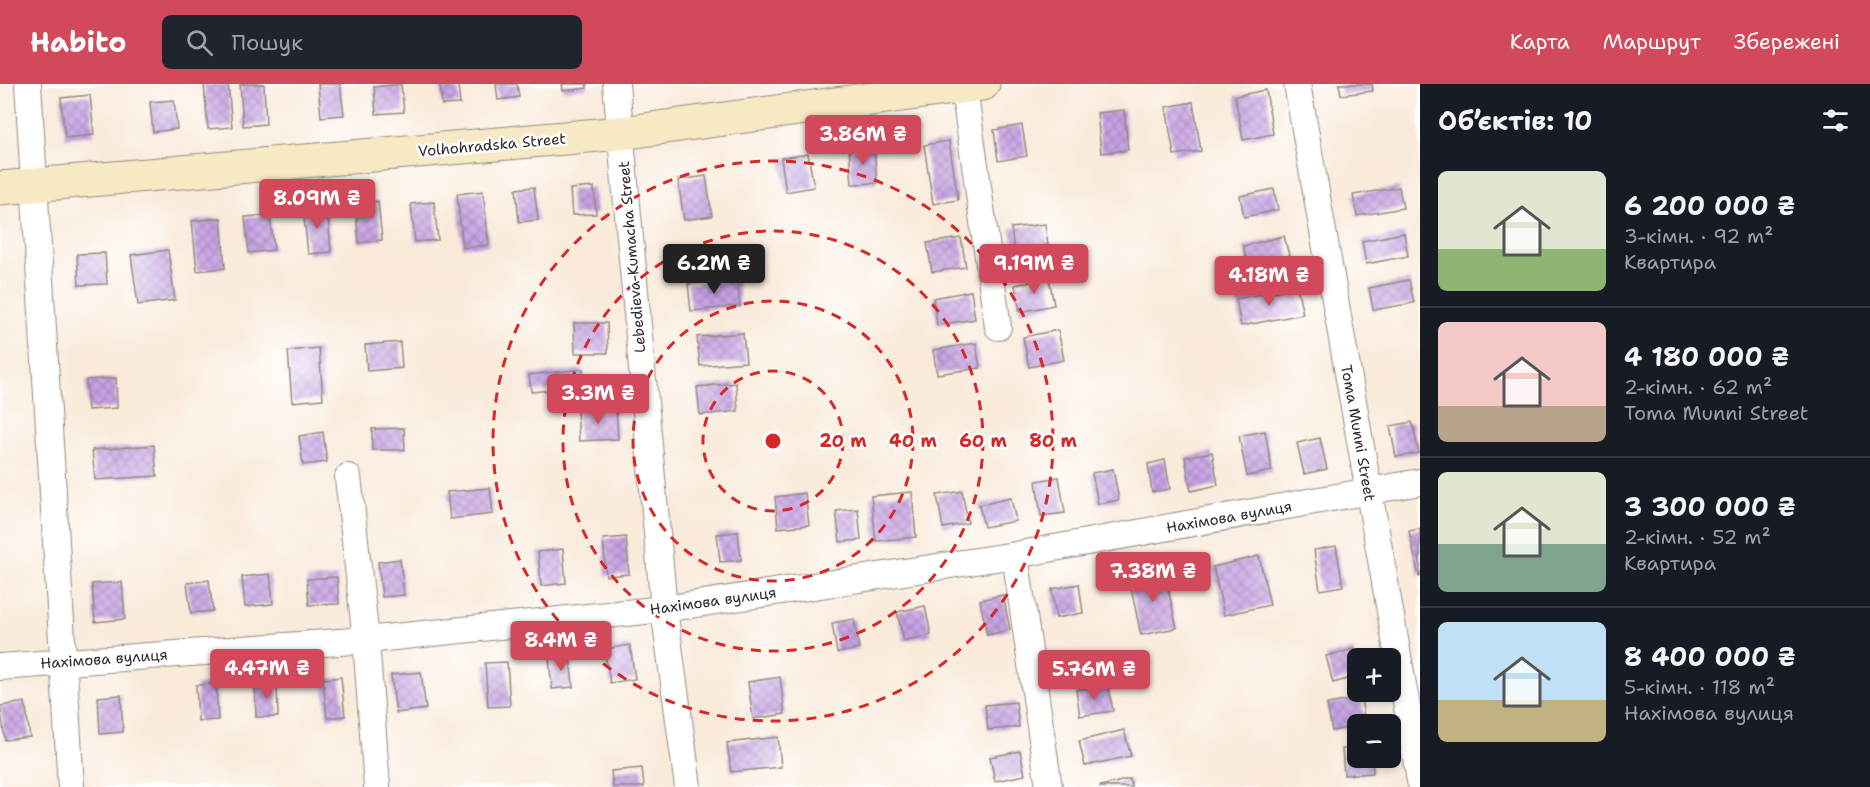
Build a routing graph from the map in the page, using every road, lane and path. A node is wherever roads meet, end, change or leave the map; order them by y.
1 (28, 84) edge
2 (616, 84) edge
3 (1297, 84) edge
4 (973, 86) edge
5 (621, 133) junction
6 (35, 185) junction
7 (0, 188) edge
8 (998, 327) dead end
9 (348, 477) dead end
10 (1420, 482) edge
11 (1368, 493) junction
12 (1015, 555) junction
13 (664, 609) junction
14 (366, 640) junction
15 (64, 662) junction
16 (0, 667) edge
17 (1416, 739) edge
18 (1420, 781) edge
19 (71, 787) edge
20 (377, 787) edge
21 (688, 787) edge
22 (1050, 787) edge

1 - 6 street
2 - 5 street, Lebedieva-Kumacha Street
3 - 11 street, Toma Munni Street
4 - 5 street, Volhohradska Street
4 - 8 street
5 - 6 street, Volhohradska Street
5 - 13 street, Lebedieva-Kumacha Street
6 - 7 street, Volhohradska Street
6 - 15 street
9 - 14 street
10 - 11 street, Нахімова вулиця
11 - 12 street, Нахімова вулиця
11 - 17 street, Toma Munni Street
12 - 13 street, Нахімова вулиця
12 - 22 street
13 - 14 street, Нахімова вулиця
13 - 21 street, Lebedieva-Kumacha Street
14 - 15 street, Нахімова вулиця
14 - 20 street
15 - 16 street, Нахімова вулиця
15 - 19 street
17 - 18 street, Toma Munni Street

